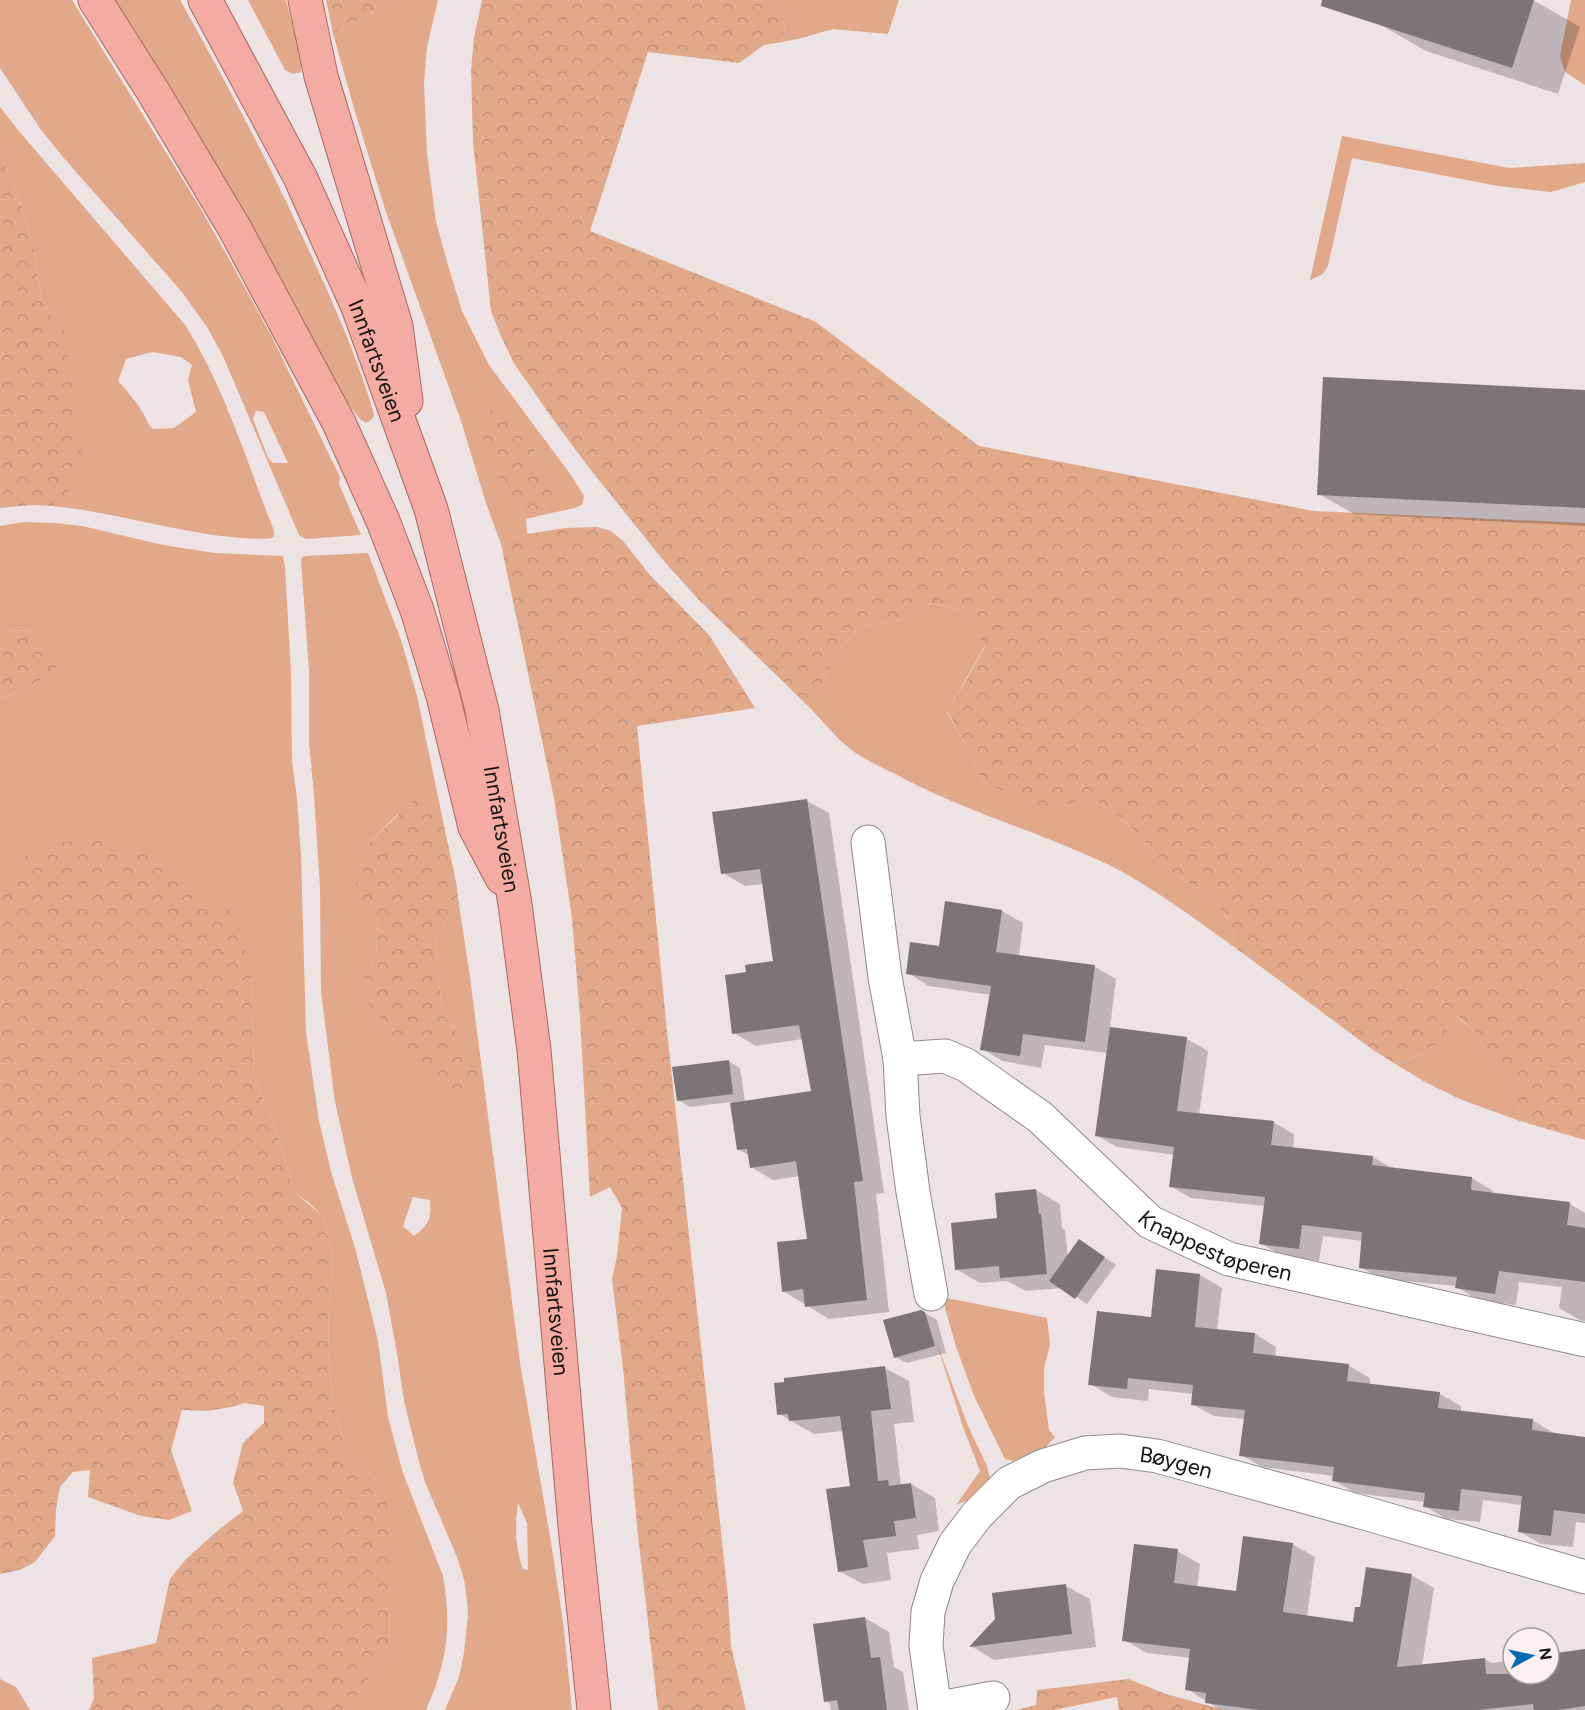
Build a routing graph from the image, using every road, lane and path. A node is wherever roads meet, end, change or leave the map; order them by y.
1 (95, 0) edge
2 (205, 0) edge
3 (305, 0) edge
4 (414, 459) junction
5 (868, 842) dead end
6 (515, 904) junction
7 (900, 1059) junction
8 (931, 1294) dead end
9 (1585, 1340) edge
10 (1585, 1577) edge
11 (993, 1698) dead end
12 (594, 1710) edge
13 (935, 1710) edge

1 - 6 highway
2 - 4 highway, Innfartsveien
3 - 4 highway
4 - 6 highway, Innfartsveien
5 - 7 street
6 - 12 highway, Innfartsveien
7 - 8 street
7 - 9 street, Knappestøperen
10 - 13 street, Bøygen
11 - 13 street, Bøygen

